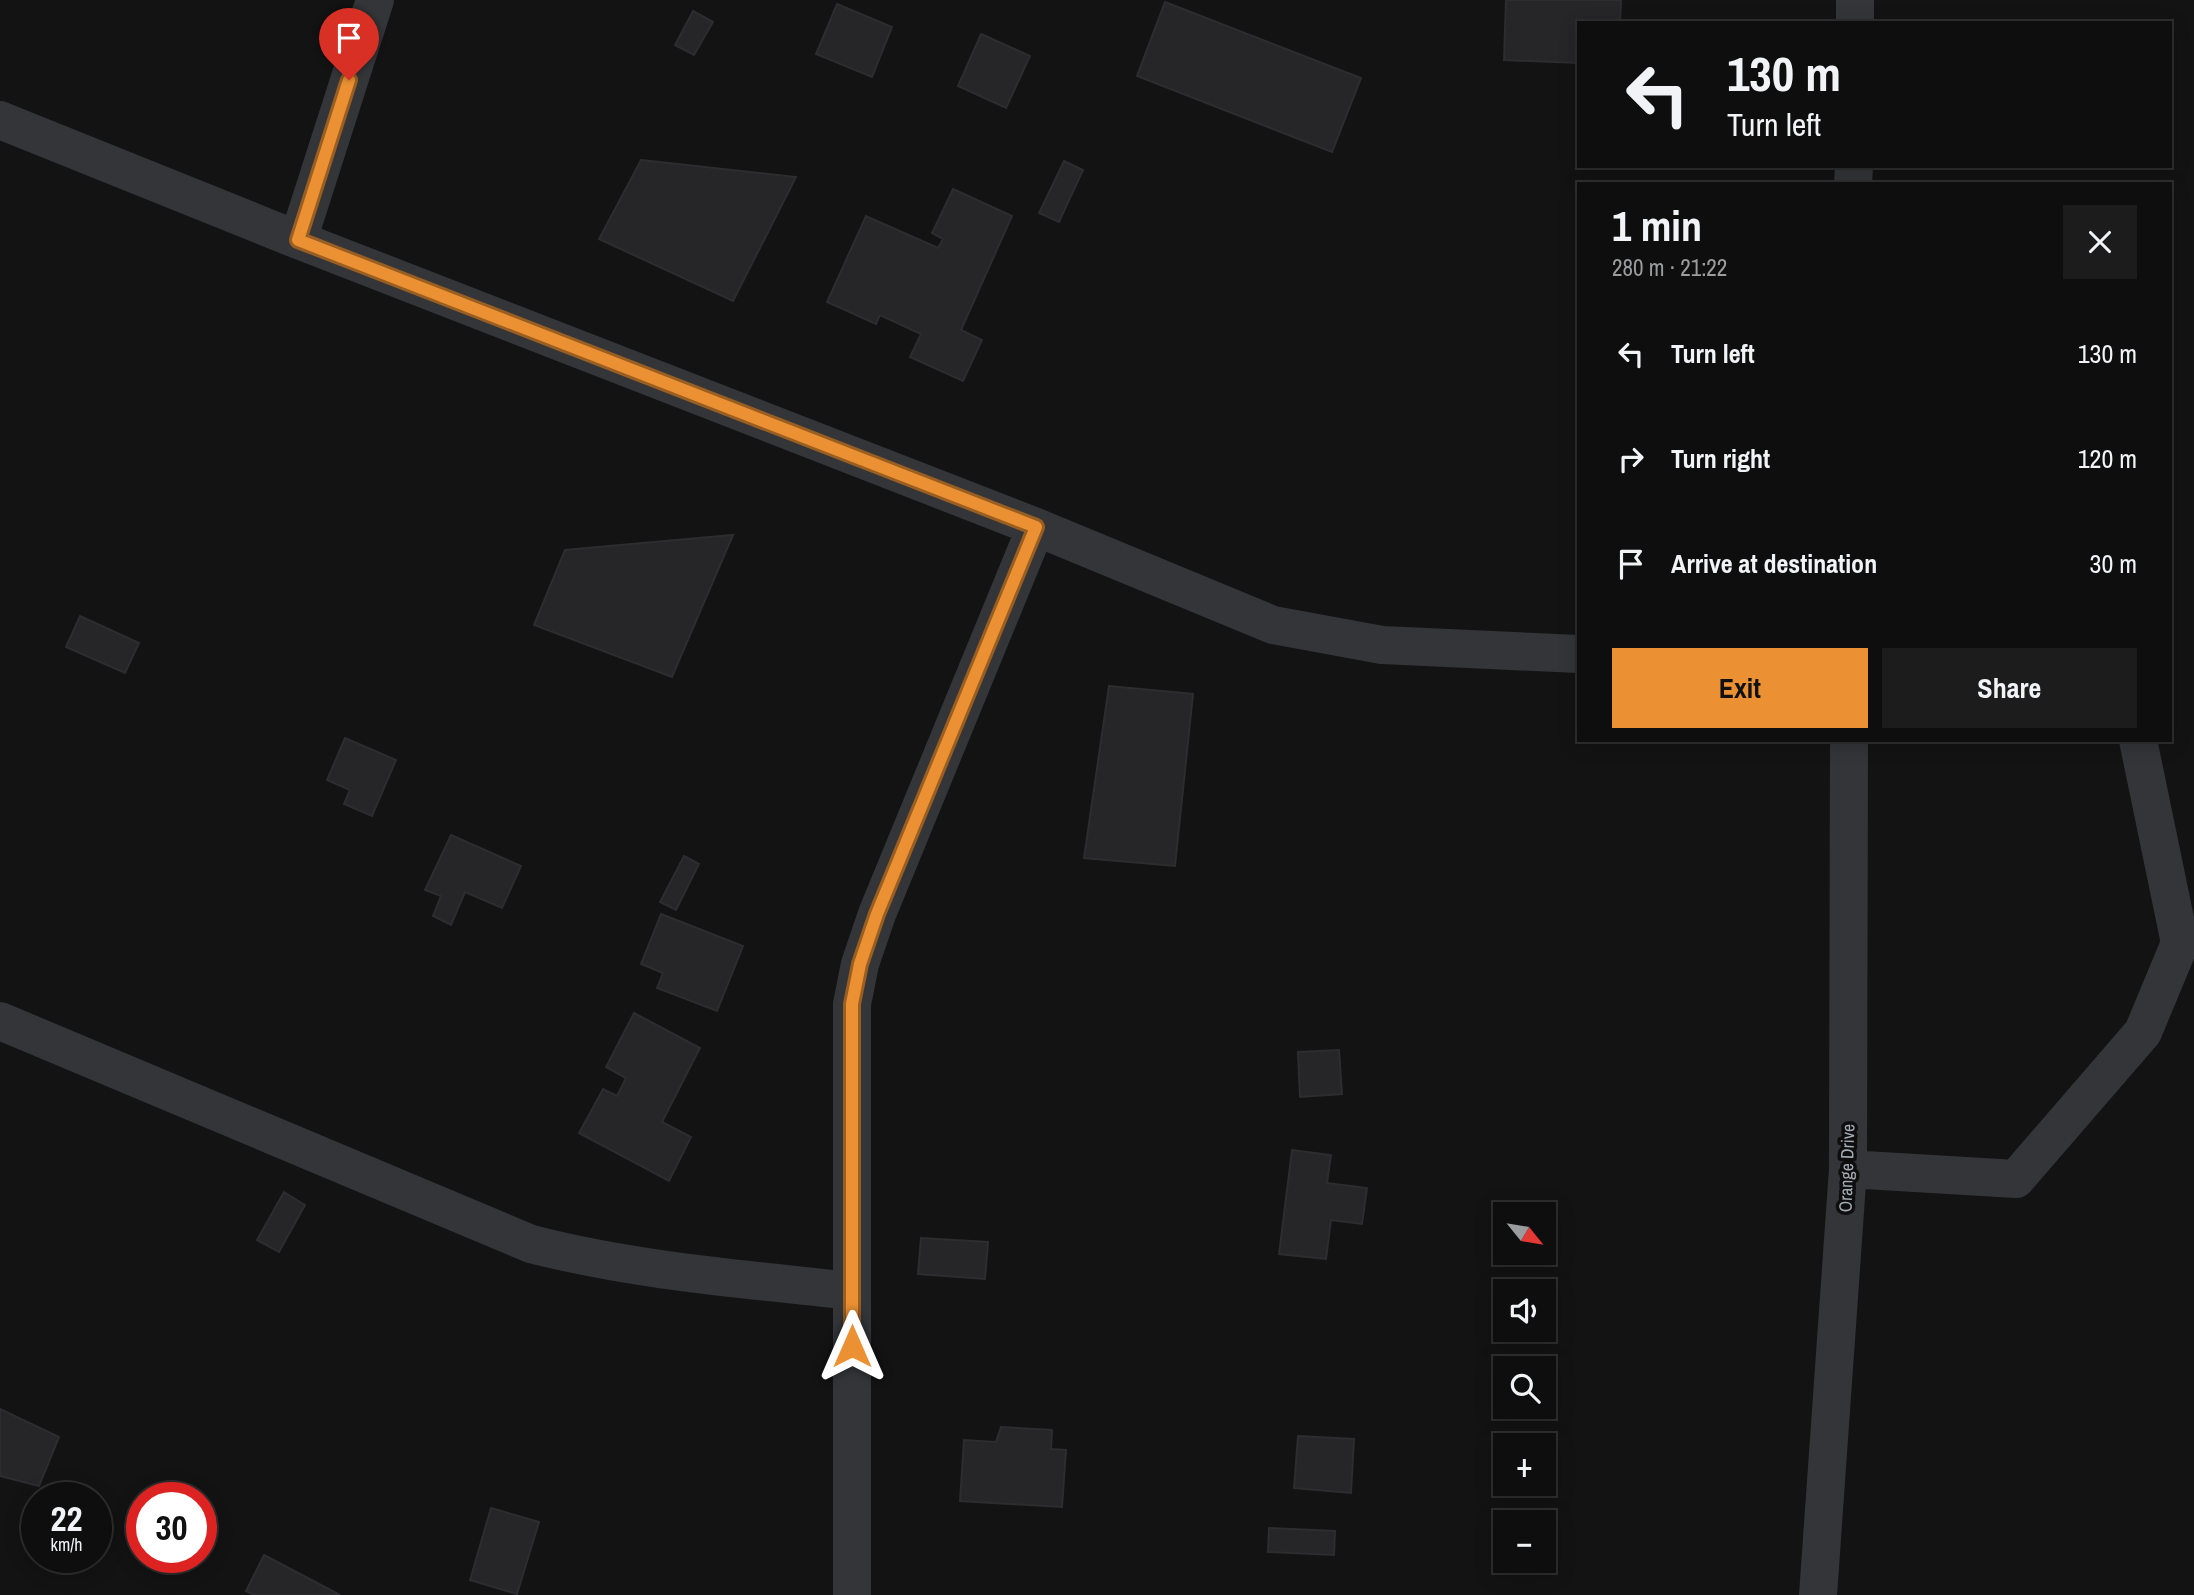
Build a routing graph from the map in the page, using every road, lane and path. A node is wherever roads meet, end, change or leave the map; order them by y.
1 (375, 0) edge
2 (1855, 0) edge
3 (1855, 21) edge
4 (0, 120) edge
5 (298, 240) junction
6 (1036, 527) junction
7 (1577, 653) edge
8 (1849, 742) edge
9 (2138, 742) edge
10 (0, 1021) edge
11 (1848, 1169) junction
12 (851, 1291) junction
13 (852, 1595) edge
14 (1818, 1595) edge

1 - 5 street
2 - 3 street
4 - 5 street
5 - 6 street
6 - 7 street
6 - 12 street
8 - 11 street, Orange Drive
9 - 11 street
10 - 12 street
11 - 14 street, Orange Drive
12 - 13 street

